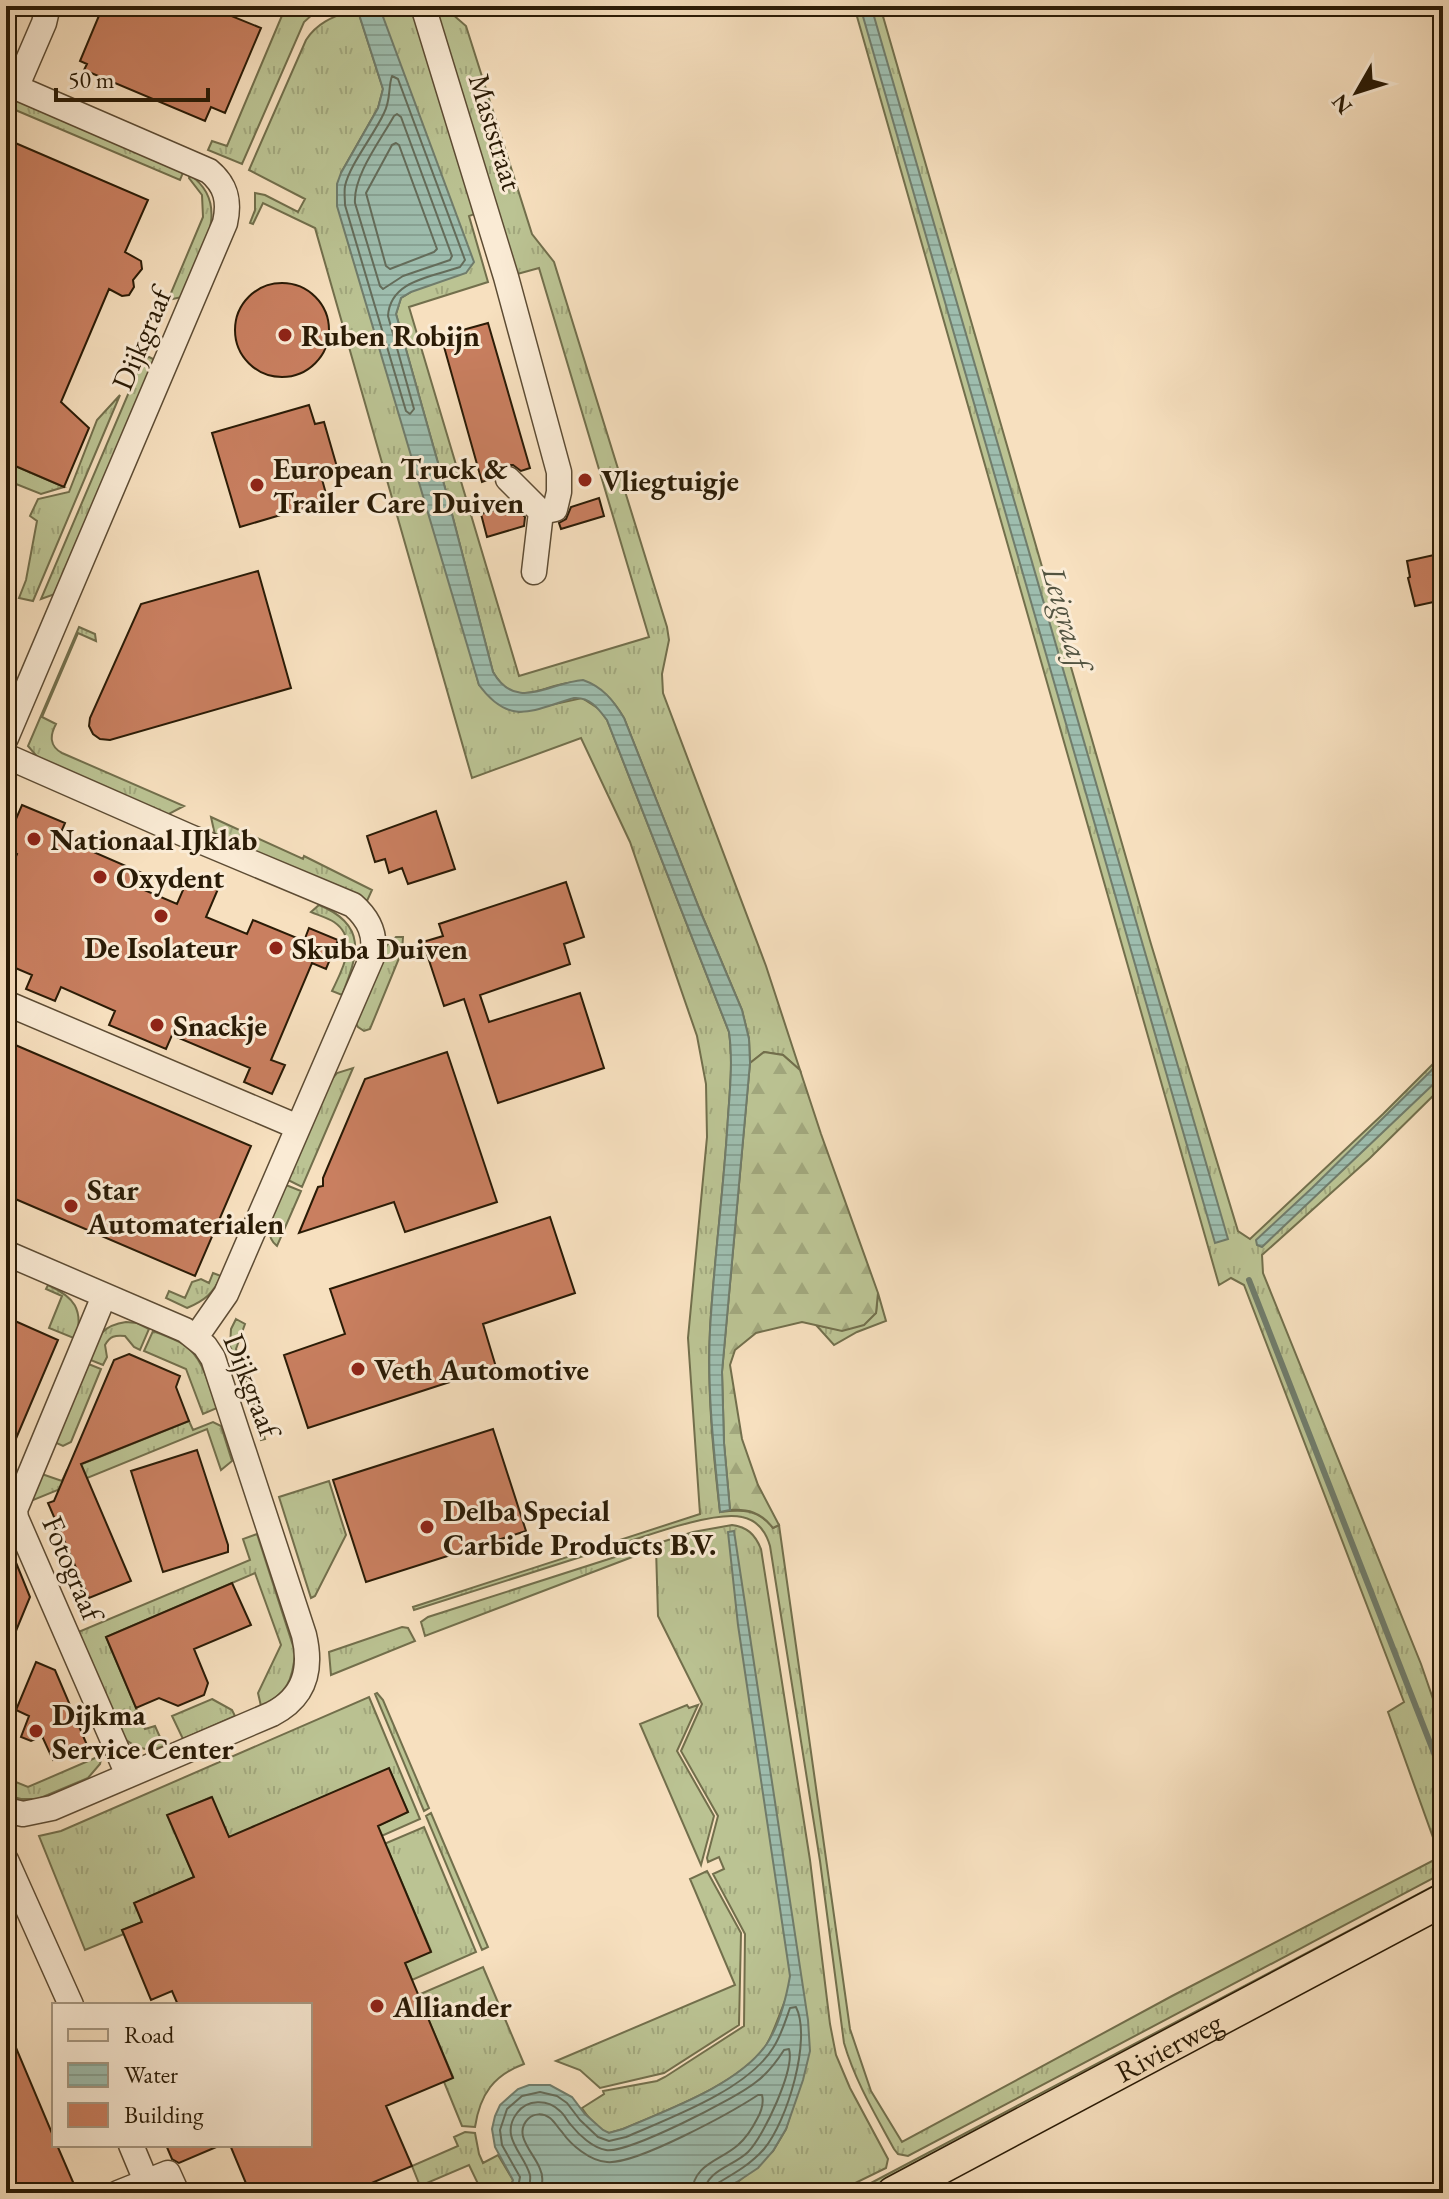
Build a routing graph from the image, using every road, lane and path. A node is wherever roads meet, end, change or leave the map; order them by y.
1 (48, 6) edge
2 (423, 6) edge
3 (11, 85) edge
4 (508, 479) dead end
5 (541, 512) junction
6 (534, 572) dead end
7 (6, 738) edge
8 (6, 756) edge
9 (6, 1003) edge
10 (298, 1127) junction
11 (6, 1253) edge
12 (104, 1296) junction
13 (196, 1337) junction
14 (128, 1775) junction
15 (6, 1810) edge
16 (6, 1860) edge
17 (1443, 1900) edge
18 (70, 2003) edge
19 (132, 2147) edge
20 (146, 2181) junction
21 (118, 2193) edge
22 (177, 2193) edge
23 (893, 2193) edge

1 - 3 street
2 - 5 street, Maststraat
3 - 7 street, Dijkgraaf
4 - 5 street
5 - 6 street
8 - 10 street, Dijkgraaf
9 - 10 street
10 - 13 street, Dijkgraaf
11 - 12 street
12 - 13 street
12 - 14 street, Fotograaf
13 - 14 street, Dijkgraaf
14 - 15 street, Dijkgraaf
16 - 18 street
17 - 23 main road, Rivierweg
19 - 20 street
20 - 21 street
20 - 22 street

